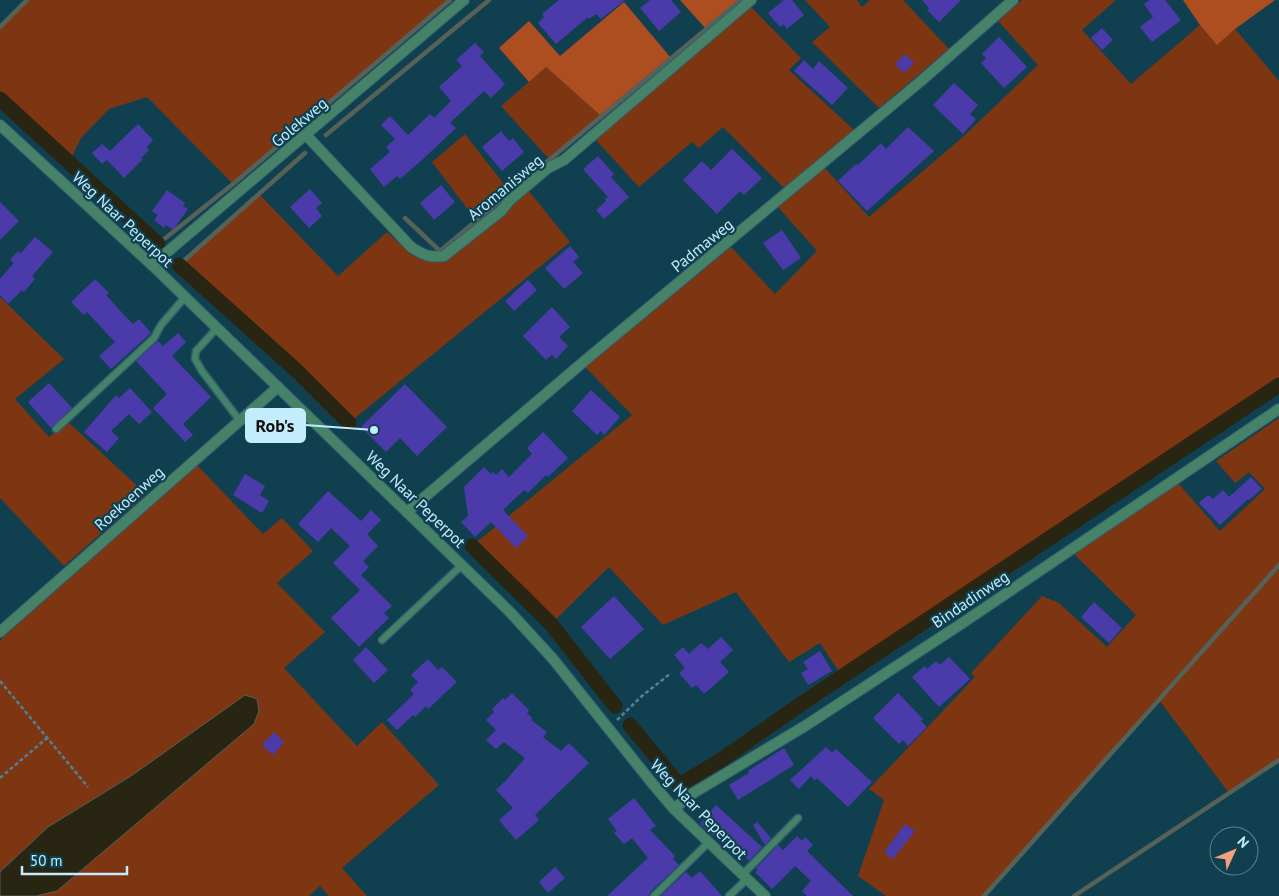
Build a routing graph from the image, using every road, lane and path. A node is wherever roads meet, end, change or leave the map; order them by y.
1 (464, 0) edge
2 (751, 0) edge
3 (1013, 0) edge
4 (0, 125) edge
5 (306, 135) junction
6 (152, 265) junction
7 (185, 297) junction
8 (217, 328) junction
9 (278, 387) junction
10 (1279, 409) edge
11 (240, 421) junction
12 (56, 428) dead end
13 (407, 512) junction
14 (462, 565) junction
15 (0, 632) edge
16 (382, 640) dead end
17 (671, 673) dead end
18 (0, 682) edge
19 (608, 728) junction
20 (47, 738) junction
21 (0, 778) edge
22 (88, 787) dead end
23 (674, 809) junction
24 (798, 818) dead end
25 (709, 842) junction
26 (745, 877) junction
27 (654, 896) edge
28 (730, 896) edge
29 (765, 896) edge

1 - 5 street, Golekweg
2 - 5 street, Aromanisweg
3 - 13 street, Padmaweg
4 - 6 street, Weg Naar Peperpot
5 - 6 street, Golekweg
6 - 7 street, Weg Naar Peperpot
7 - 8 street, Weg Naar Peperpot
7 - 12 lane
8 - 9 street, Weg Naar Peperpot
8 - 11 lane
9 - 11 street, Roekoenweg
9 - 13 street, Weg Naar Peperpot
10 - 23 street, Bindadinweg
11 - 15 street, Roekoenweg
13 - 14 street, Weg Naar Peperpot
14 - 16 lane
14 - 19 street, Weg Naar Peperpot
17 - 19 path
18 - 20 path
19 - 23 street, Weg Naar Peperpot
20 - 21 path
20 - 22 path
23 - 25 street, Weg Naar Peperpot
24 - 26 lane
25 - 26 street, Weg Naar Peperpot
25 - 27 lane
26 - 28 lane
26 - 29 street, Weg Naar Peperpot

